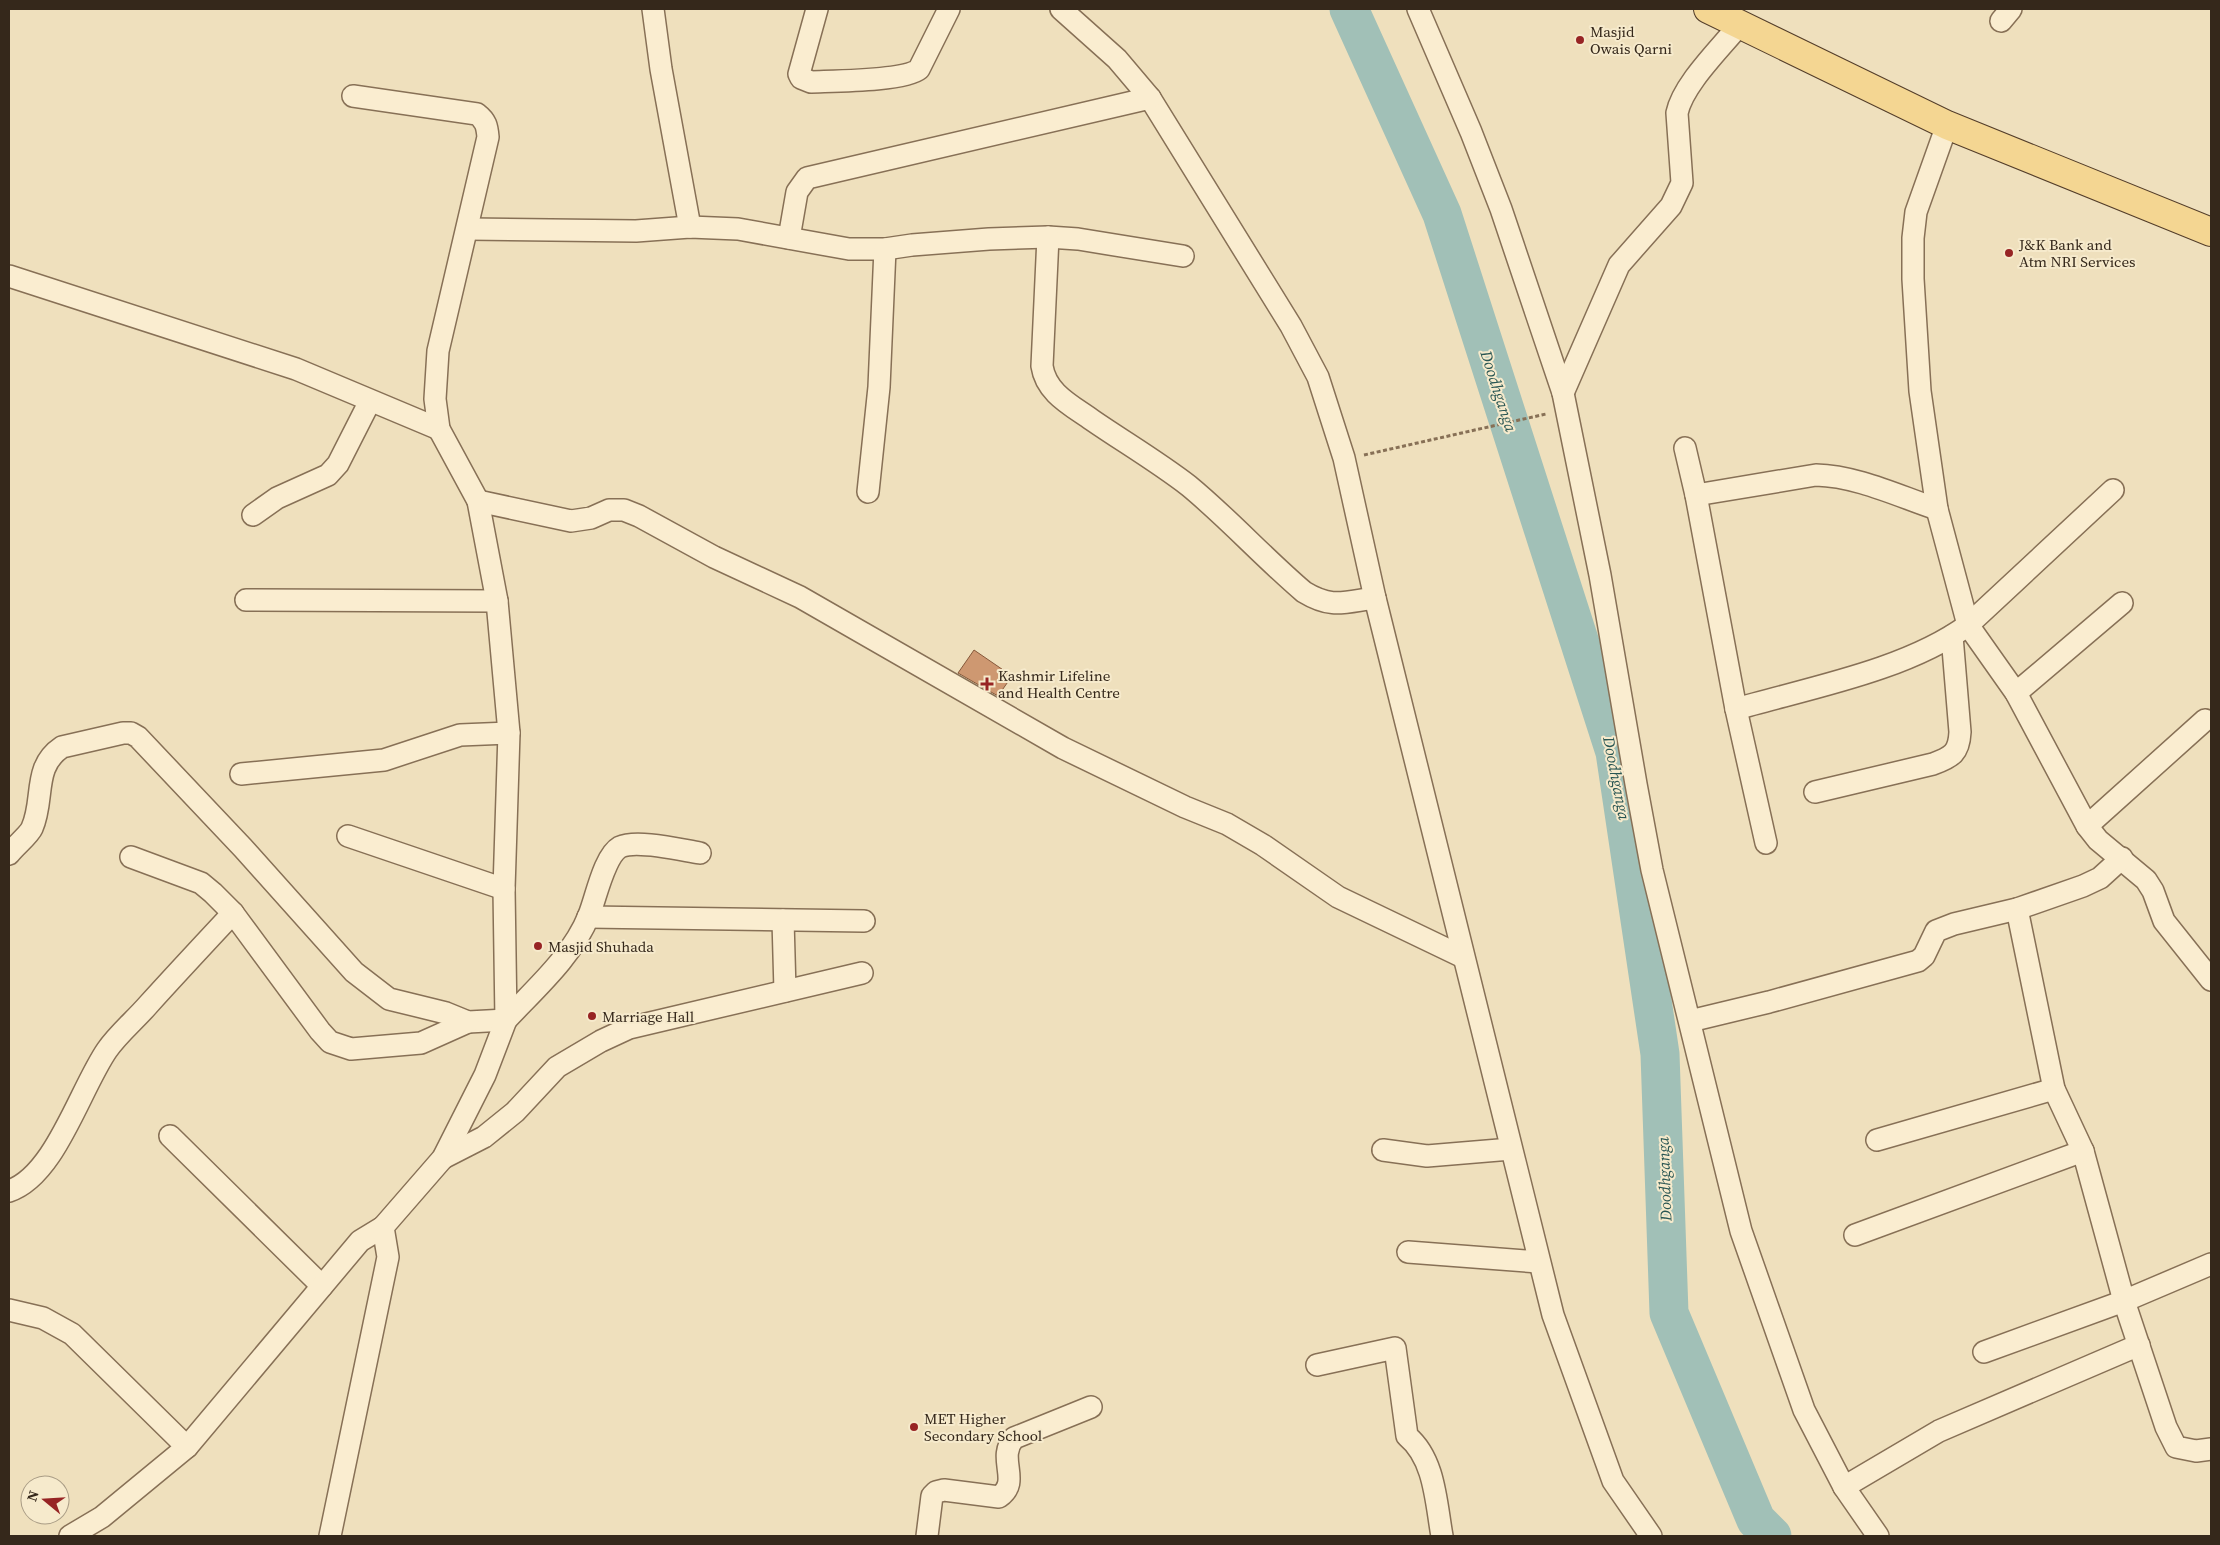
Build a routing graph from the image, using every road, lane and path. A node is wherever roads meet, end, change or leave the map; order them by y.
1 (653, 9) edge
2 (817, 9) edge
3 (949, 9) edge
4 (1061, 9) edge
5 (1418, 9) edge
6 (1708, 9) edge
7 (1740, 24) junction
8 (353, 96) dead end
9 (1150, 98) junction
10 (1947, 124) junction
11 (690, 226) junction
12 (468, 229) junction
13 (2211, 232) edge
14 (1048, 237) junction
15 (789, 238) junction
16 (885, 249) junction
17 (1183, 256) dead end
18 (9, 276) edge
19 (1563, 393) junction
20 (370, 401) junction
21 (1546, 414) dead end
22 (439, 429) junction
23 (1685, 448) dead end
24 (1362, 455) dead end
25 (2113, 490) dead end
26 (868, 492) dead end
27 (1696, 495) junction
28 (478, 501) junction
29 (1937, 509) junction
30 (253, 515) dead end
31 (1374, 598) junction
32 (246, 600) dead end
33 (497, 601) junction
34 (2122, 602) dead end
35 (1960, 630) junction
36 (2016, 693) junction
37 (1736, 709) junction
38 (2205, 720) dead end
39 (509, 732) junction
40 (241, 774) dead end
41 (1815, 792) dead end
42 (2087, 826) junction
43 (348, 836) dead end
44 (1766, 843) dead end
45 (700, 853) dead end
46 (9, 854) edge
47 (131, 857) dead end
48 (2122, 858) junction
49 (504, 889) junction
50 (2017, 909) junction
51 (233, 912) junction
52 (588, 917) junction
53 (783, 920) junction
54 (864, 921) dead end
55 (1463, 958) junction
56 (862, 973) dead end
57 (2211, 980) edge
58 (785, 991) junction
59 (506, 1020) junction
60 (1690, 1021) junction
61 (468, 1022) junction
62 (2054, 1089) junction
63 (170, 1136) dead end
64 (1877, 1140) dead end
65 (1511, 1149) junction
66 (1383, 1150) dead end
67 (2083, 1151) junction
68 (443, 1158) junction
69 (9, 1191) edge
70 (383, 1226) junction
71 (1855, 1235) dead end
72 (1408, 1252) dead end
73 (1539, 1262) junction
74 (2211, 1264) edge
75 (322, 1286) junction
76 (2124, 1301) junction
77 (9, 1310) edge
78 (2139, 1345) junction
79 (1984, 1352) dead end
80 (1317, 1365) dead end
81 (1091, 1407) dead end
82 (187, 1447) junction
83 (2211, 1449) edge
84 (1844, 1487) junction
85 (101, 1527) edge
86 (70, 1536) edge
87 (330, 1536) edge
88 (927, 1536) edge
89 (1442, 1536) edge
90 (1651, 1536) edge
91 (1878, 1536) edge

1 - 11 street
2 - 3 street
4 - 9 street
5 - 19 street
6 - 7 main road
7 - 10 main road
7 - 19 street
8 - 12 street
9 - 15 street
9 - 31 street
10 - 13 main road
10 - 29 street
11 - 12 street
11 - 15 street
12 - 22 street
14 - 16 street
14 - 17 street
14 - 31 street
15 - 16 street
16 - 26 street
18 - 20 street
19 - 60 street
20 - 22 street
20 - 30 street
21 - 24 path
22 - 28 street
23 - 27 street
25 - 35 street
27 - 29 street
27 - 37 street
28 - 33 street
28 - 55 street
29 - 35 street
31 - 55 street
32 - 33 street
33 - 39 street
34 - 36 street
35 - 36 street
35 - 37 street
35 - 41 street
36 - 42 street
37 - 44 street
38 - 42 street
39 - 40 street
39 - 49 street
42 - 48 street
43 - 49 street
45 - 52 street
46 - 61 street
47 - 51 street
48 - 50 street
48 - 57 street
49 - 59 street
50 - 60 street
50 - 62 street
51 - 61 street
51 - 69 street
52 - 53 street
52 - 59 street
53 - 54 street
53 - 58 street
55 - 65 street
56 - 58 street
58 - 68 street
59 - 61 street
59 - 68 street
60 - 84 street
62 - 64 street
62 - 67 street
63 - 75 street
65 - 66 street
65 - 73 street
67 - 71 street
67 - 76 street
68 - 70 street
70 - 75 street
70 - 87 street
72 - 73 street
73 - 90 street
74 - 76 street
75 - 82 street
76 - 78 street
76 - 79 street
77 - 82 street
78 - 83 street
78 - 84 street
80 - 89 street
81 - 88 street
82 - 85 street
84 - 91 street
85 - 86 street

